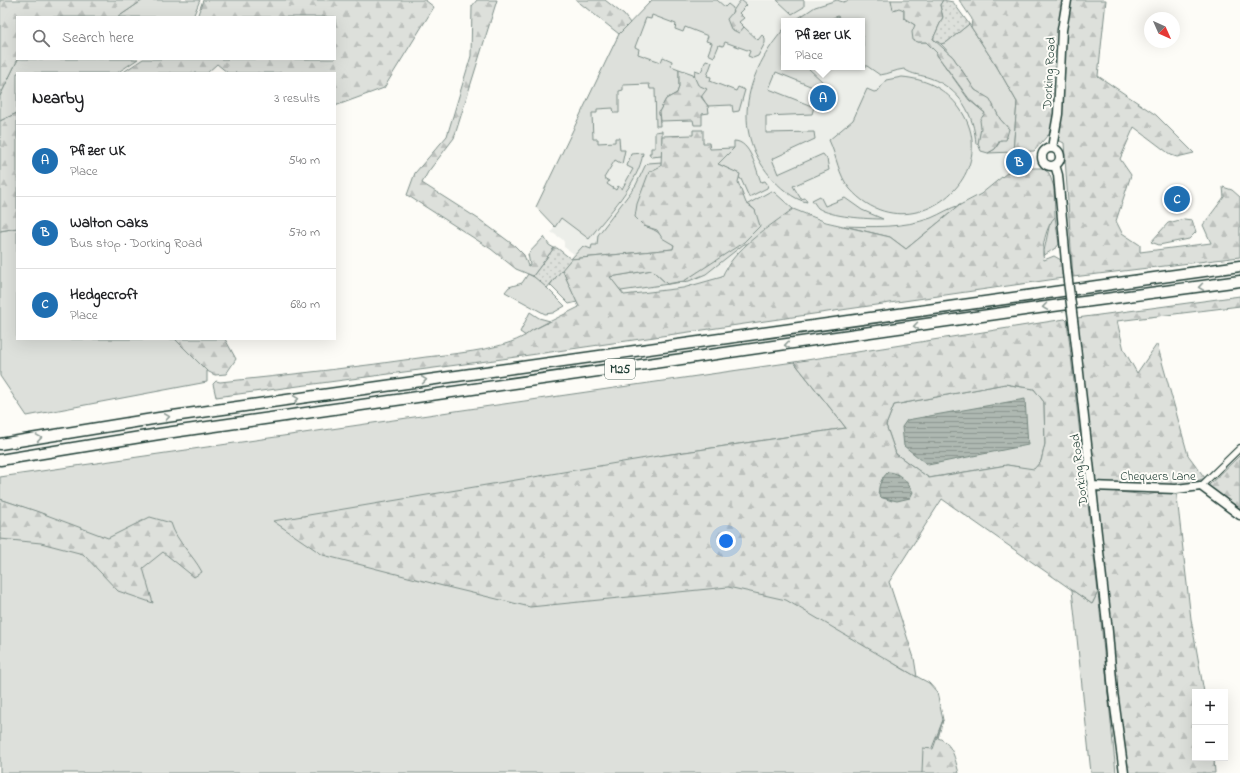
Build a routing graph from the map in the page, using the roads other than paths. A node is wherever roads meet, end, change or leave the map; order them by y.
1 (1067, 0) edge
2 (1052, 148) junction
3 (1055, 165) junction
4 (1240, 266) edge
5 (1240, 281) edge
6 (0, 444) edge
7 (1240, 448) edge
8 (0, 460) edge
9 (1091, 486) junction
10 (1201, 486) junction
11 (1240, 515) edge
12 (1124, 773) edge

1 - 2 main road, Dorking Road
2 - 3 main road
2 - 3 main road
3 - 9 main road, Dorking Road, bridge
6 -> 4 highway, M25
5 -> 8 highway, M25
7 - 10 street
9 - 10 main road, Chequers Lane
9 - 12 main road, Dorking Road
10 - 11 main road, Chequers Lane

